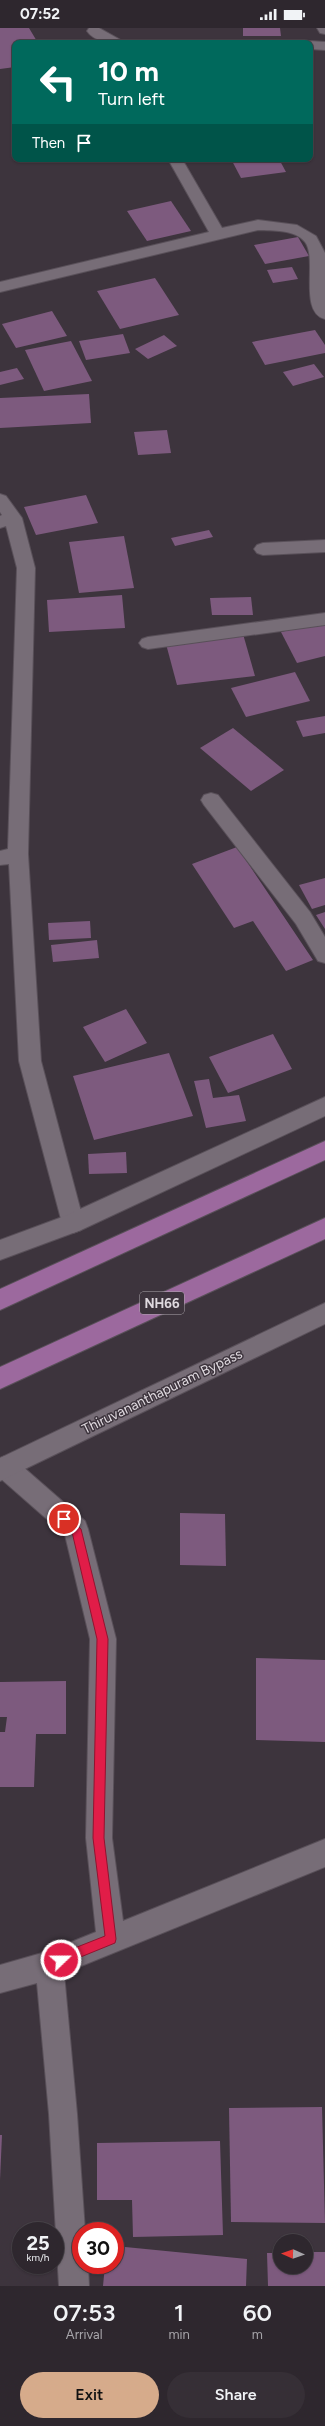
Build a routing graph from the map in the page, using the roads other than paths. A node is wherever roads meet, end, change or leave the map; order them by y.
1 (94, 31) dead end
2 (114, 40) edge
3 (313, 45) edge
4 (325, 46) edge
5 (177, 162) edge
6 (218, 234) junction
7 (0, 287) edge
8 (325, 314) edge
9 (0, 500) edge
10 (6, 520) edge
11 (325, 546) edge
12 (263, 549) dead end
13 (325, 619) edge
14 (148, 643) dead end
15 (211, 800) dead end
16 (9, 856) edge
17 (325, 955) edge
18 (325, 1106) edge
19 (325, 1150) edge
20 (73, 1223) junction
21 (325, 1228) edge
22 (0, 1250) edge
23 (0, 1300) edge
24 (325, 1313) edge
25 (0, 1378) edge
26 (3, 1468) edge
27 (325, 1853) edge
28 (111, 1939) junction
29 (49, 1964) junction
30 (0, 1979) edge
31 (74, 2286) edge

1 - 2 street
3 - 4 street
5 - 6 street
6 - 7 street
6 - 8 street
9 - 10 street
10 - 16 street
11 - 12 street
13 - 14 street
15 - 17 street
16 - 20 street
18 - 20 street
19 - 23 highway
20 - 22 street
21 - 25 highway, NH66
24 - 26 street, Thiruvananthapuram Bypass
26 - 28 street
27 - 28 street
28 - 29 street
29 - 30 street
29 - 31 street

